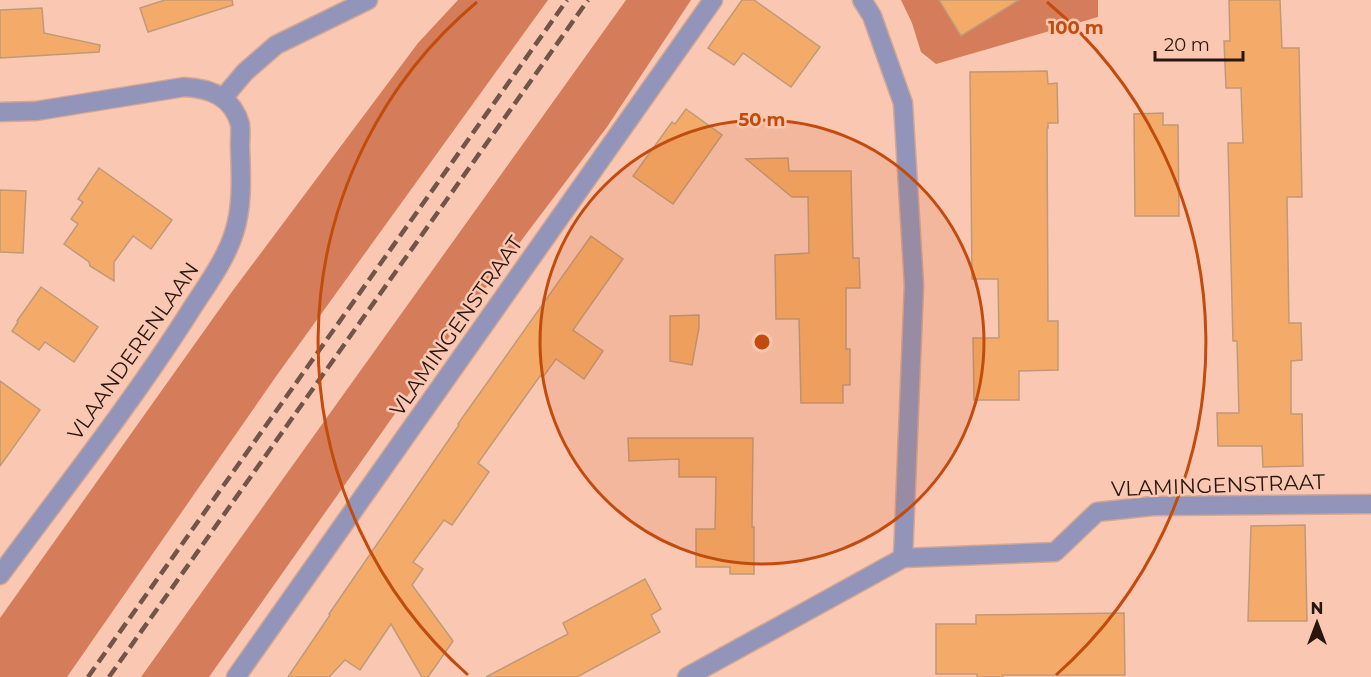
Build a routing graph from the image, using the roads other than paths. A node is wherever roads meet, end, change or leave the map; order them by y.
1 (368, 0) edge
2 (713, 0) edge
3 (862, 0) edge
4 (223, 98) junction
5 (0, 112) edge
6 (1371, 504) edge
7 (903, 558) junction
8 (0, 575) edge
9 (236, 677) edge
10 (687, 677) edge

1 - 4 street
2 - 9 street, VLAMINGENSTRAAT
3 - 7 street
4 - 5 street
4 - 8 street, VLAANDERENLAAN
6 - 7 street, VLAMINGENSTRAAT
7 - 10 street, VLAMINGENSTRAAT

